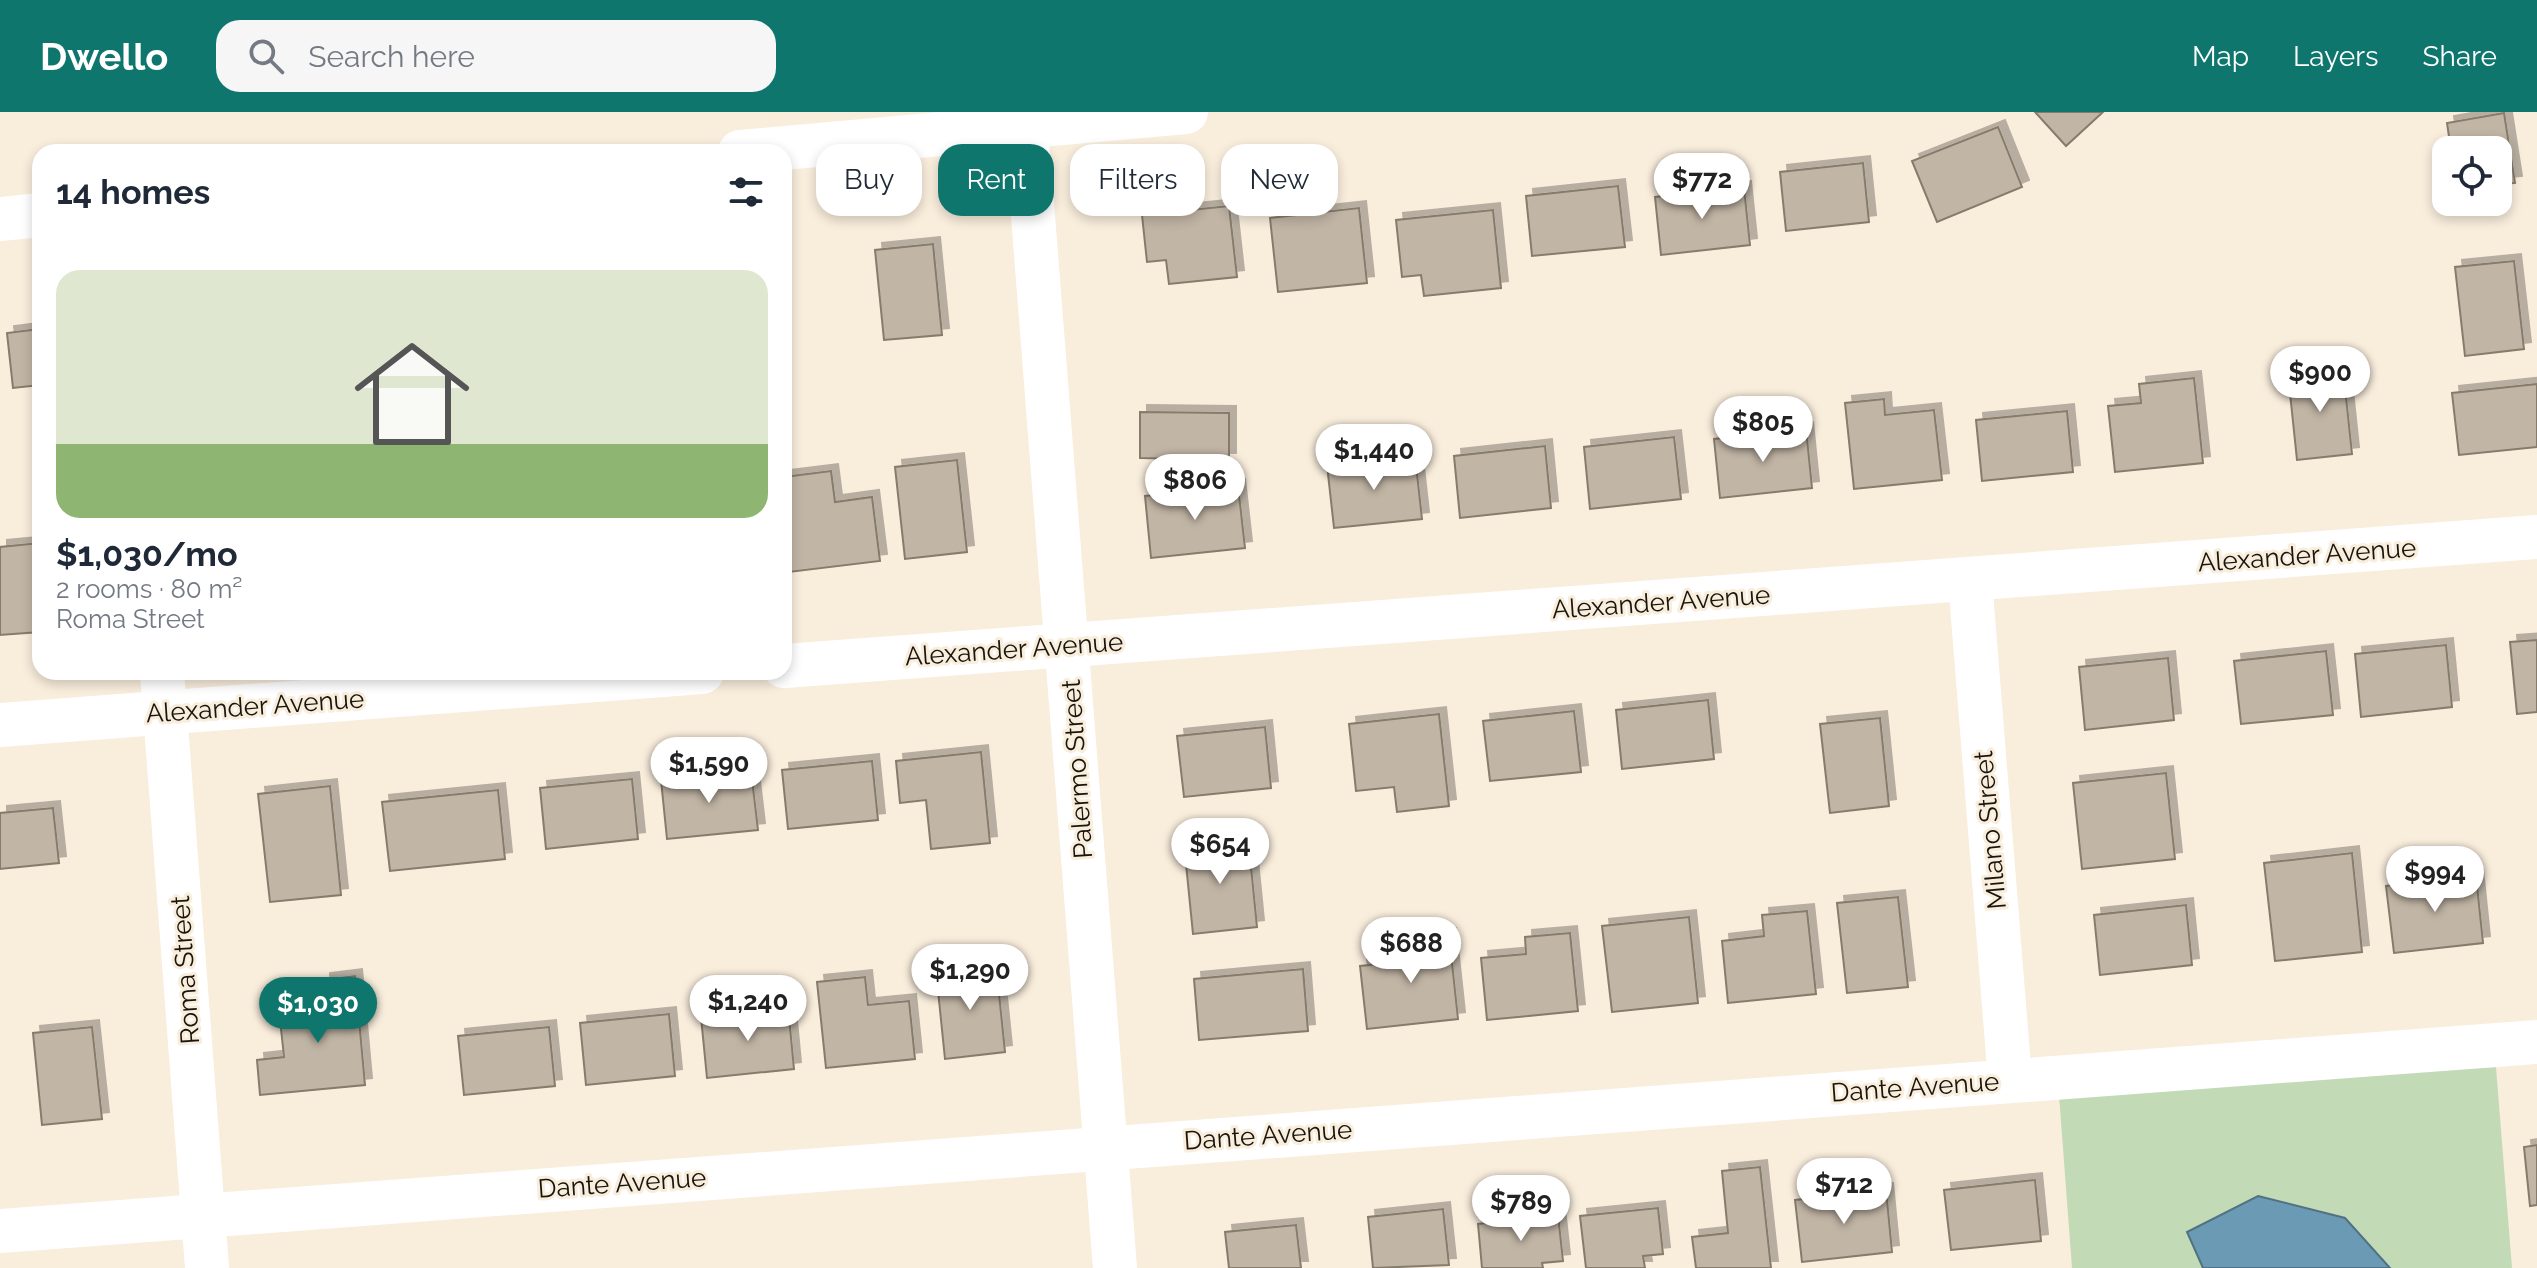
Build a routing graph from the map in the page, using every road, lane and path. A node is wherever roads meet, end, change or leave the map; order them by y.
1 (1186, 112) edge
2 (1026, 126) junction
3 (792, 147) edge
4 (32, 216) edge
5 (0, 219) edge
6 (2537, 537) edge
7 (1970, 580) junction
8 (1067, 645) junction
9 (792, 665) edge
10 (487, 680) edge
11 (164, 692) edge
12 (0, 725) edge
13 (2537, 1042) edge
14 (2010, 1080) junction
15 (1106, 1147) junction
16 (203, 1214) junction
17 (0, 1231) edge
18 (207, 1268) edge
19 (1115, 1268) edge

1 - 2 street
2 - 3 street
2 - 8 street, Palermo Street
4 - 5 street
6 - 7 street, Alexander Avenue
7 - 8 street, Alexander Avenue
7 - 14 street, Milano Street
8 - 9 street, Alexander Avenue
8 - 15 street, Palermo Street
10 - 11 street, Alexander Avenue
11 - 12 street, Alexander Avenue
11 - 16 street, Roma Street
13 - 14 street, Dante Avenue
14 - 15 street, Dante Avenue
15 - 16 street, Dante Avenue
15 - 19 street, Palermo Street
16 - 17 street, Dante Avenue
16 - 18 street, Roma Street

